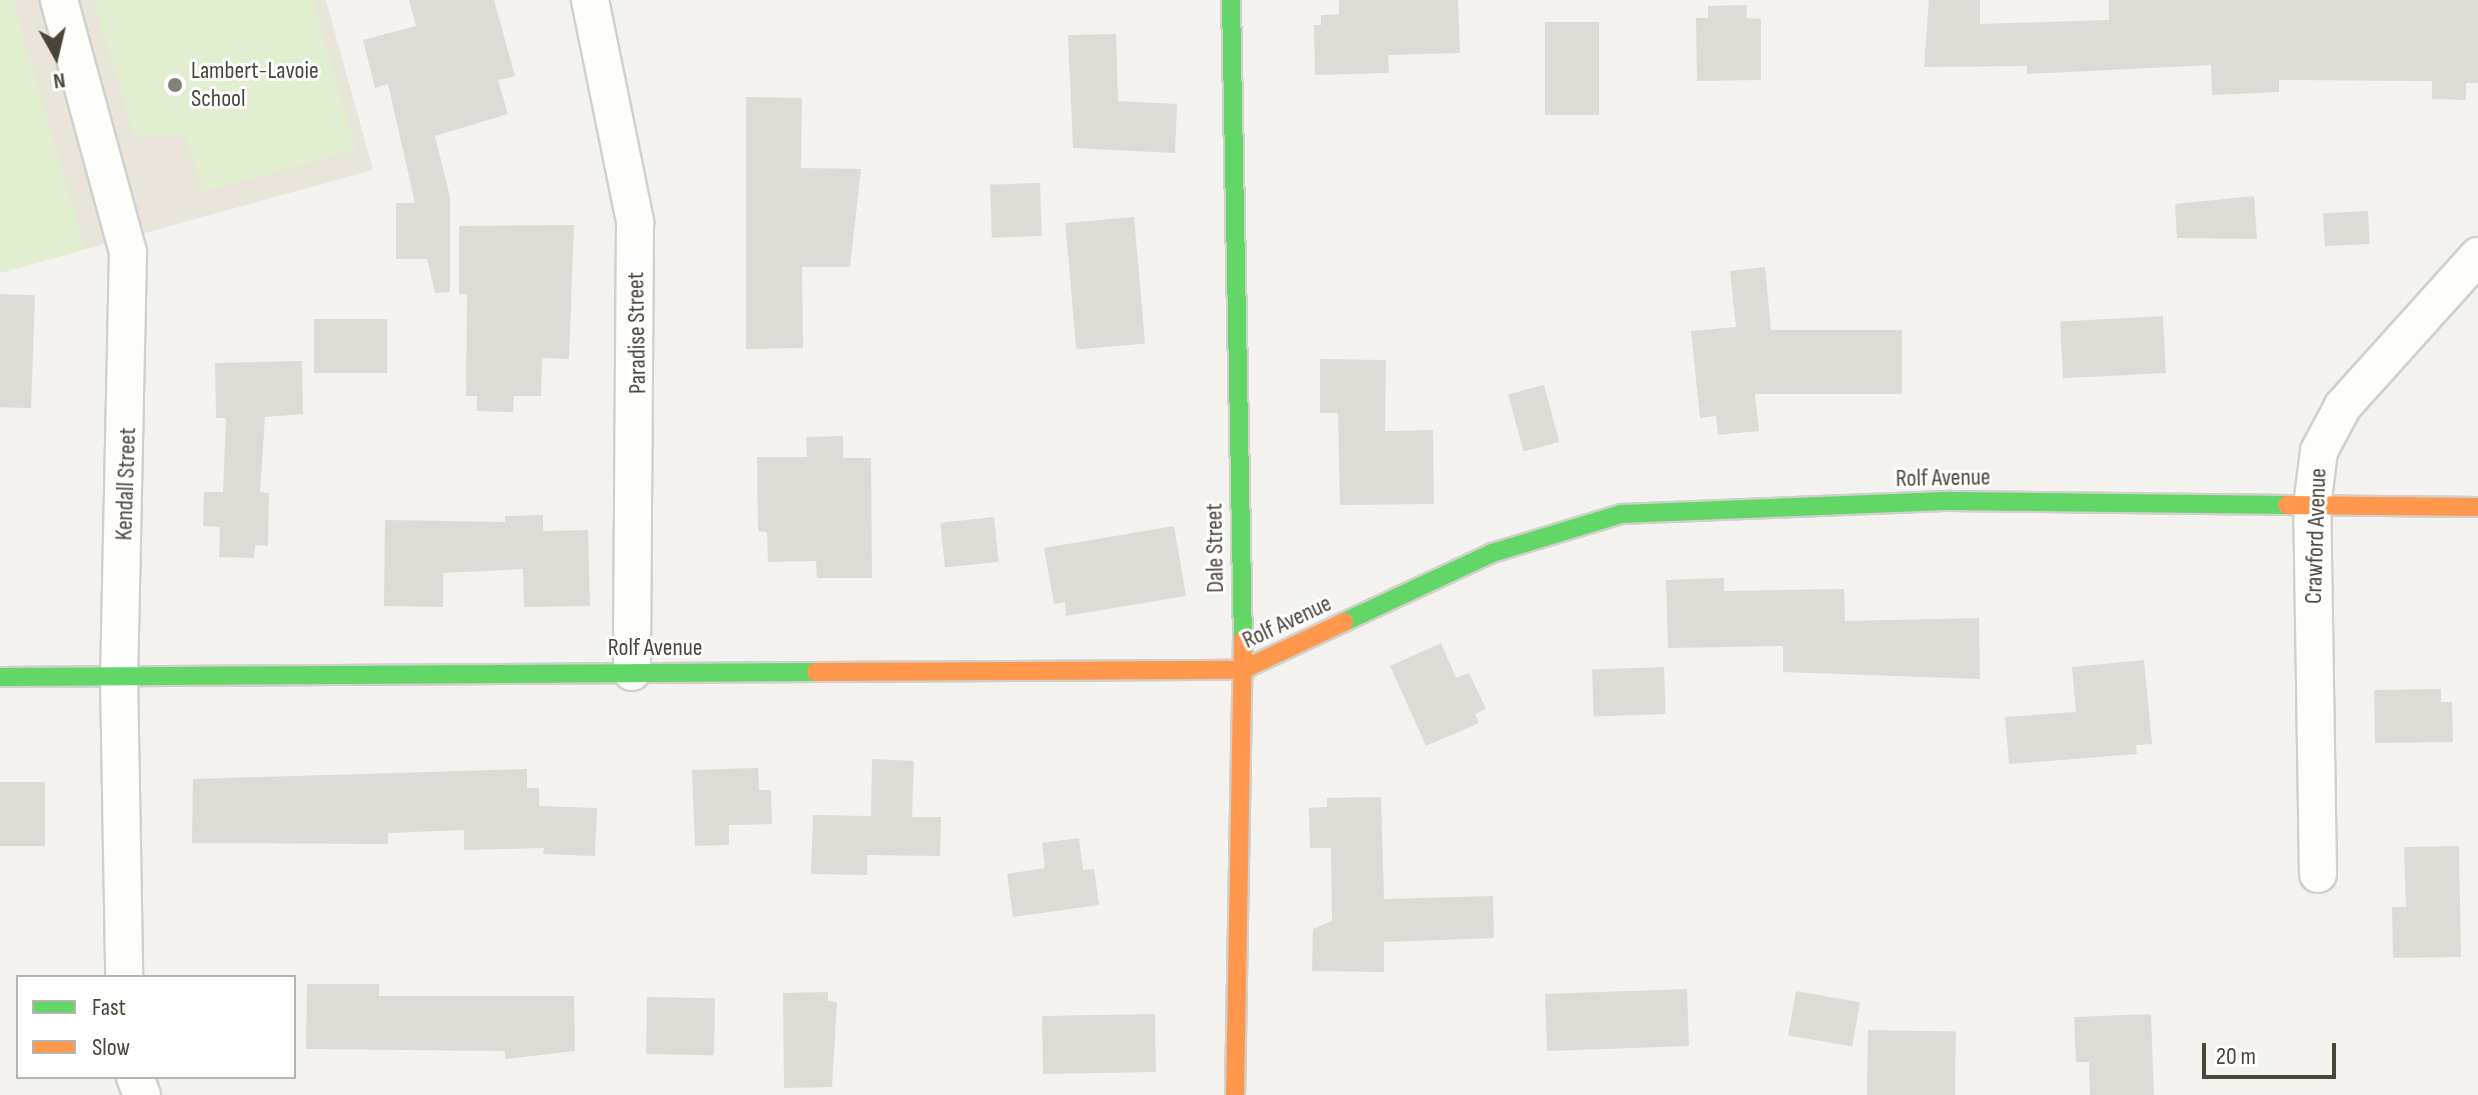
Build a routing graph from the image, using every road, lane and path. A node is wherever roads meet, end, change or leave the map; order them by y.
1 (59, 0) edge
2 (590, 0) edge
3 (1231, 0) edge
4 (2478, 256) edge
5 (2312, 506) junction
6 (2478, 507) edge
7 (1242, 670) junction
8 (632, 672) junction
9 (119, 676) junction
10 (0, 677) edge
11 (2318, 874) dead end
12 (124, 975) edge
13 (1235, 1095) edge

1 - 9 street, Kendall Street
2 - 8 street, Paradise Street
3 - 7 street, Dale Street
4 - 5 street, Crawford Avenue
5 - 6 street, Rolf Avenue
5 - 7 street, Rolf Avenue
5 - 11 street, Crawford Avenue
7 - 8 street, Rolf Avenue
7 - 13 street, Dale Street
8 - 9 street, Rolf Avenue
9 - 10 street, Rolf Avenue
9 - 12 street, Kendall Street

